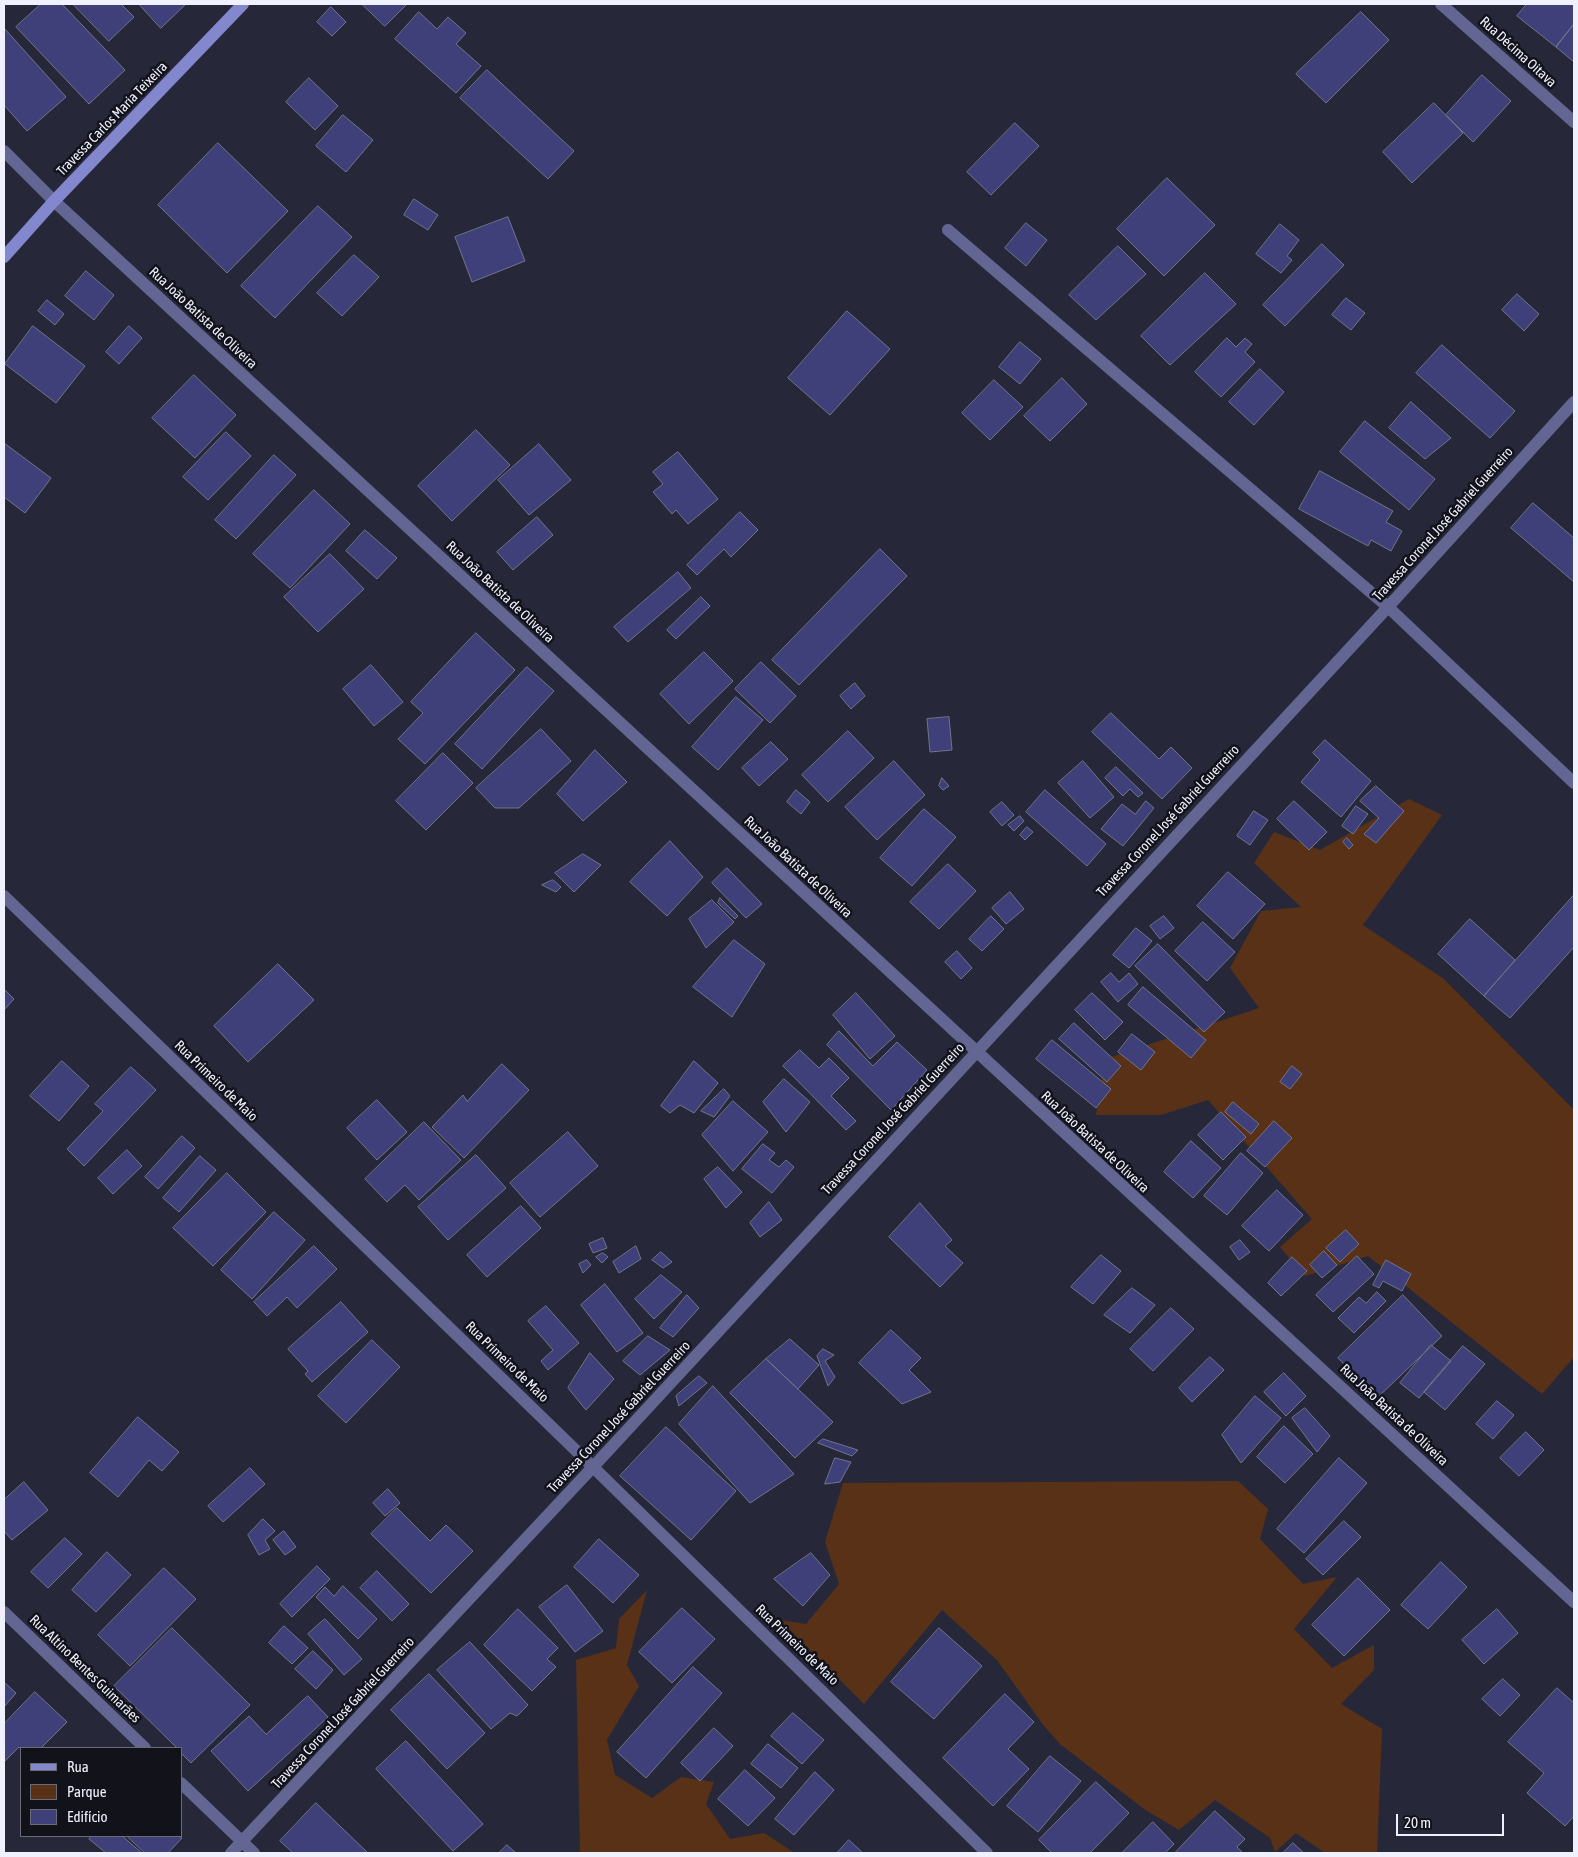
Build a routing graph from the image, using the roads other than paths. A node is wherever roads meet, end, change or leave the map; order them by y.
1 (243, 4) edge
2 (1441, 4) edge
3 (1574, 122) edge
4 (4, 152) edge
5 (54, 200) junction
6 (948, 230) dead end
7 (4, 257) edge
8 (1574, 402) edge
9 (1388, 607) junction
10 (1574, 783) edge
11 (4, 896) edge
12 (975, 1052) junction
13 (594, 1467) junction
14 (1574, 1602) edge
15 (4, 1612) edge
16 (144, 1747) edge
17 (182, 1784) edge
18 (242, 1841) junction
19 (231, 1853) edge
20 (254, 1853) edge
21 (987, 1853) edge

1 - 5 main road, Travessa Carlos Maria Teixeira
2 - 3 street, Rua Décima Oitava
4 - 5 street, Rua João Batista de Oliveira
5 - 7 main road, Travessa Carlos Maria Teixeira
5 - 12 street, Rua João Batista de Oliveira
6 - 9 street
8 - 9 street, Travessa Coronel José Gabriel Guerreiro
9 - 10 street
9 - 12 street, Travessa Coronel José Gabriel Guerreiro
11 - 13 street, Rua Primeiro de Maio
12 - 13 street, Travessa Coronel José Gabriel Guerreiro
12 - 14 street, Rua João Batista de Oliveira
13 - 18 street, Travessa Coronel José Gabriel Guerreiro
13 - 21 street, Rua Primeiro de Maio
15 - 16 street, Rua Altíno Bentes Guimarães
17 - 18 street
18 - 19 street, Travessa Coronel José Gabriel Guerreiro
18 - 20 street

